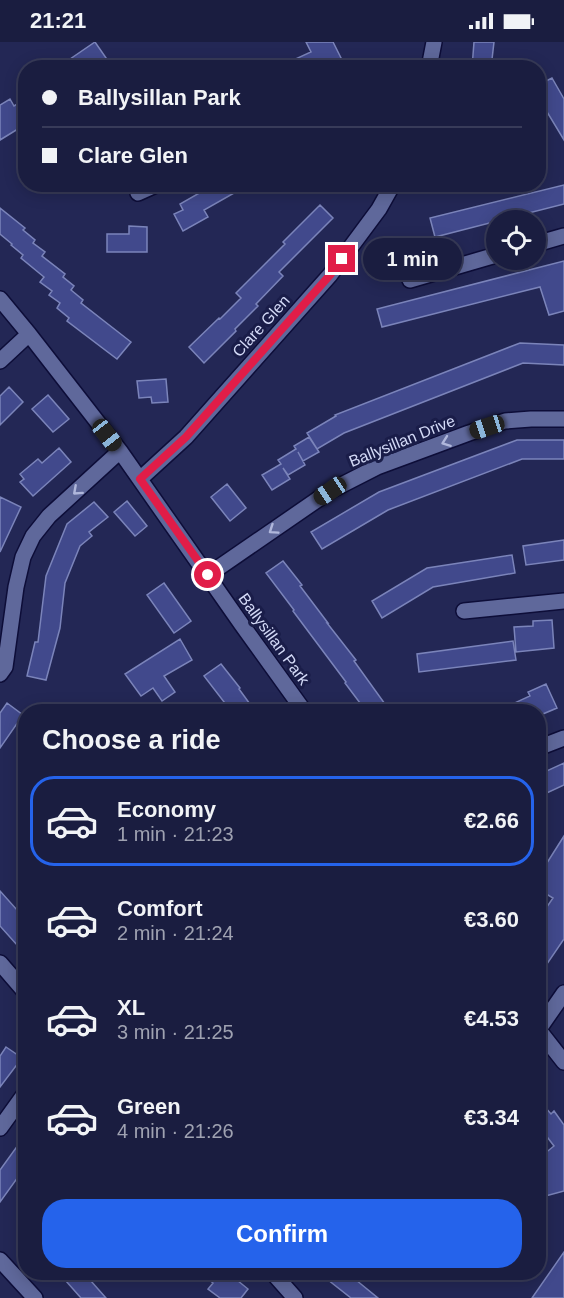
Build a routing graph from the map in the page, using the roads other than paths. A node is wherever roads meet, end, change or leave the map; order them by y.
1 (434, 42) edge
2 (431, 60) edge
3 (389, 192) edge
4 (564, 236) edge
5 (546, 241) edge
6 (486, 258) edge
7 (410, 280) dead end
8 (0, 299) edge
9 (29, 334) junction
10 (0, 361) edge
11 (564, 419) edge
12 (120, 451) junction
13 (140, 479) junction
14 (208, 575) junction
15 (564, 601) edge
16 (464, 611) dead end
17 (0, 674) edge
18 (299, 704) edge
19 (564, 738) edge
20 (546, 745) edge
21 (0, 963) edge
22 (18, 984) edge
23 (564, 993) edge
24 (546, 1019) edge
25 (546, 1038) edge
26 (564, 1062) edge
27 (18, 1103) edge
28 (0, 1128) edge
29 (0, 1260) edge
30 (18, 1280) edge
31 (18, 1280) edge
32 (279, 1280) edge
33 (35, 1298) edge
34 (295, 1298) edge

1 - 2 street
3 - 13 street, Clare Glen
4 - 5 street
6 - 7 street
8 - 9 street, Ballysillan Park
9 - 10 street
9 - 12 street, Ballysillan Park
11 -> 14 street, Ballysillan Drive
12 - 13 street, Ballysillan Park
12 -> 17 street
13 - 14 street, Ballysillan Park
14 - 18 street, Ballysillan Park
15 - 16 street
19 - 20 street
21 - 22 street
23 - 24 street
25 - 26 street
27 - 28 street
29 - 31 street
30 - 33 street
32 - 34 street

